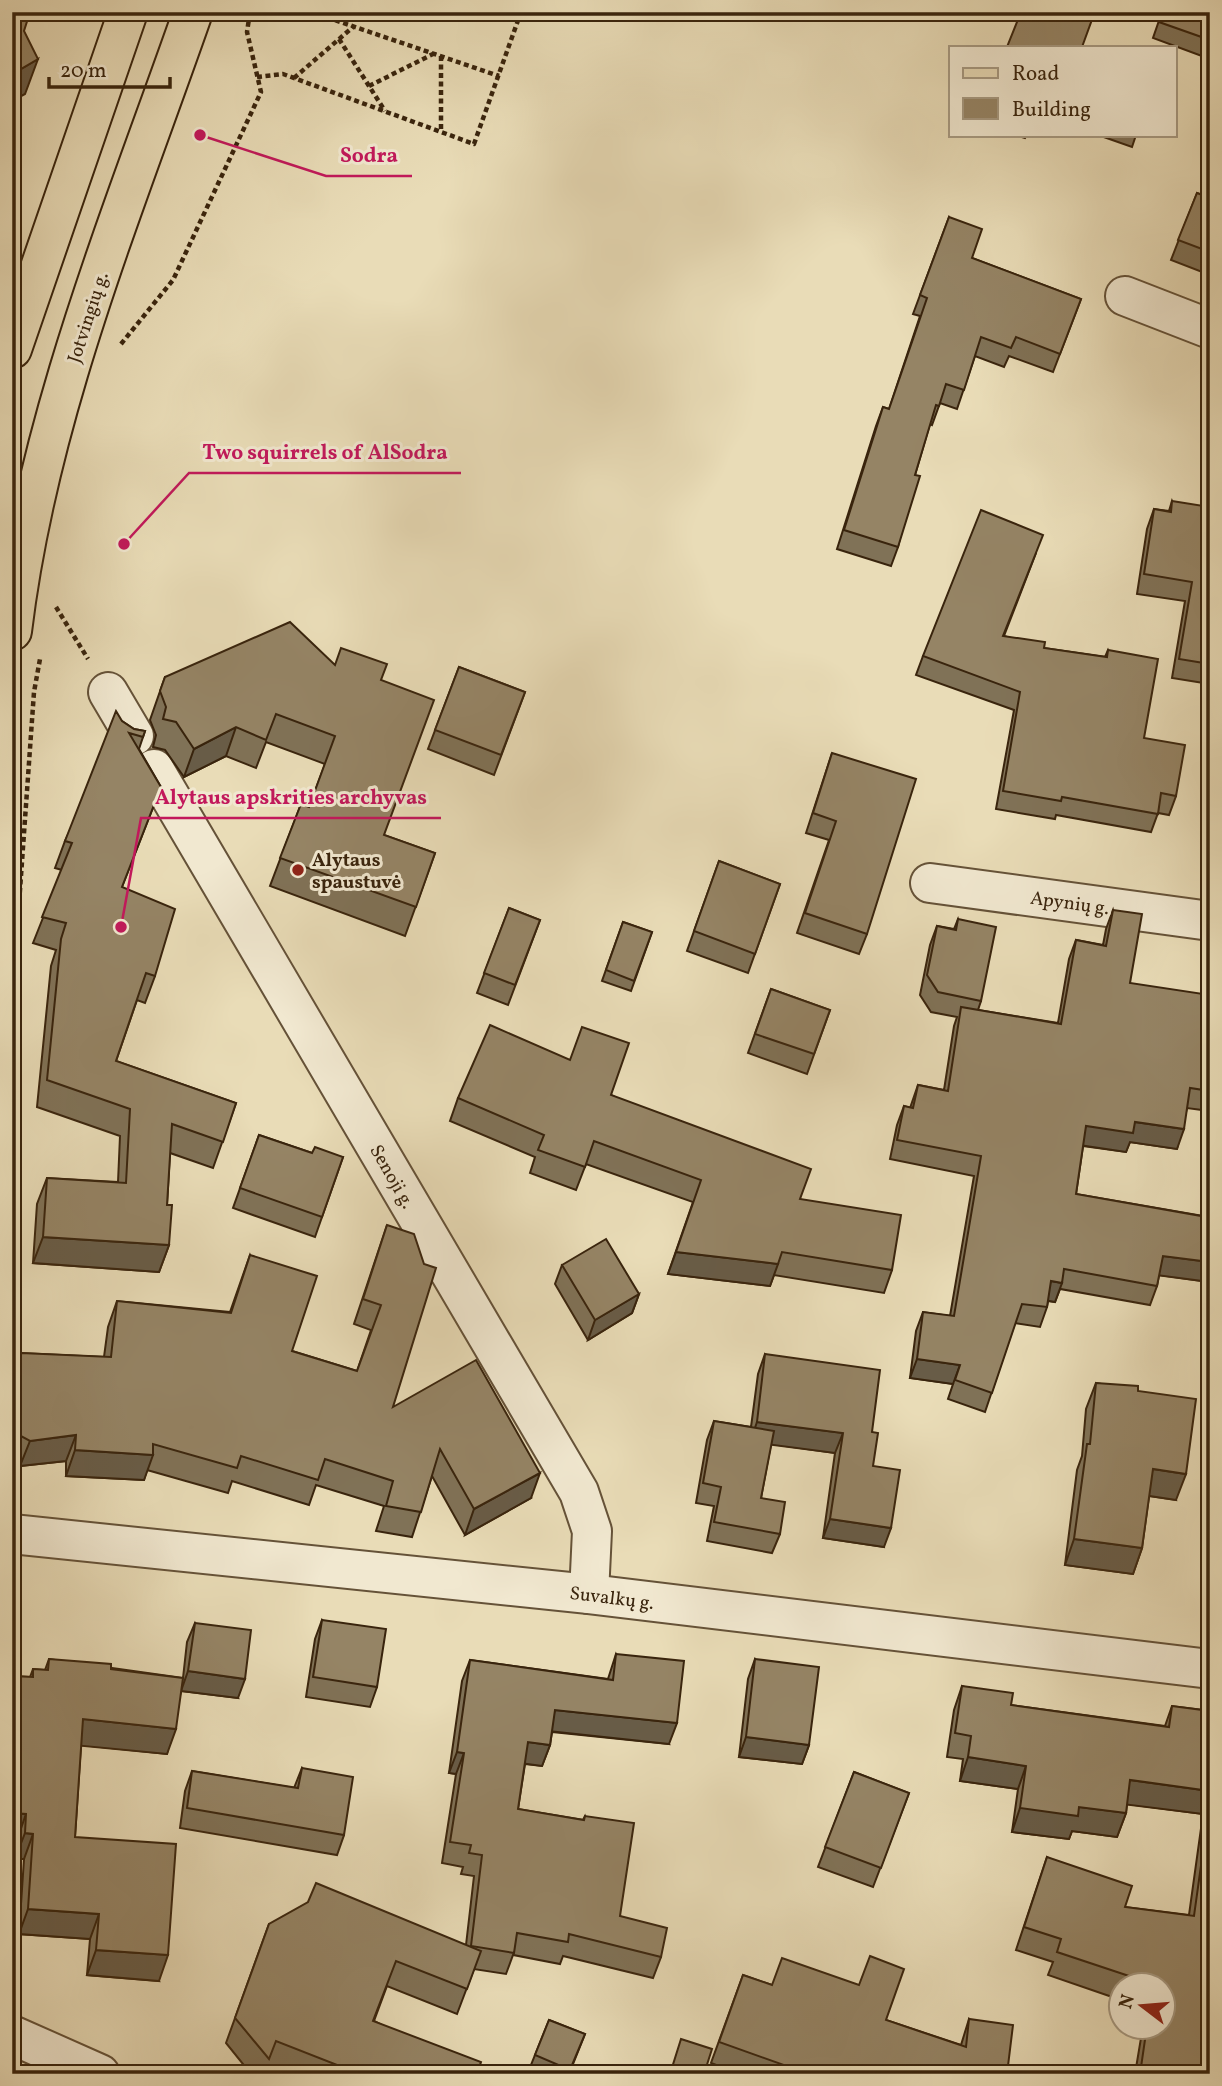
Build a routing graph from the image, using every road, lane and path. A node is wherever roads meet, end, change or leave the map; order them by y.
1 (128, 12) edge
2 (193, 12) edge
3 (250, 12) edge
4 (311, 12) edge
5 (521, 12) edge
6 (353, 27) junction
7 (339, 39) junction
8 (434, 54) junction
9 (441, 56) junction
10 (499, 76) junction
11 (257, 77) junction
12 (293, 78) junction
13 (369, 86) junction
14 (386, 111) junction
15 (441, 132) junction
16 (1125, 296) dead end
17 (1210, 328) edge
18 (12, 349) edge
19 (117, 349) dead end
20 (48, 611) dead end
21 (27, 641) edge
22 (107, 692) joint
23 (134, 736) edge
24 (154, 769) edge
25 (930, 883) dead end
26 (1210, 921) edge
27 (12, 1003) edge
28 (12, 1534) edge
29 (589, 1594) junction
30 (1210, 1669) edge
31 (12, 2035) edge
32 (100, 2074) edge

1 - 18 main road
2 - 21 main road, Jotvingių g.
3 - 11 path
4 - 6 path
5 - 10 path
6 - 7 path
6 - 8 path
7 - 12 path
7 - 13 path
8 - 9 path
8 - 13 path
9 - 10 path
9 - 15 path
10 - 15 path
11 - 12 path
11 - 19 path
12 - 14 path
13 - 14 path
14 - 15 path
16 - 17 street
20 - 22 path
21 - 27 path
22 - 23 street
24 - 29 street, Senoji g.
25 - 26 street, Apynių g.
28 - 29 street, Suvalkų g.
29 - 30 street, Suvalkų g.
31 - 32 street

